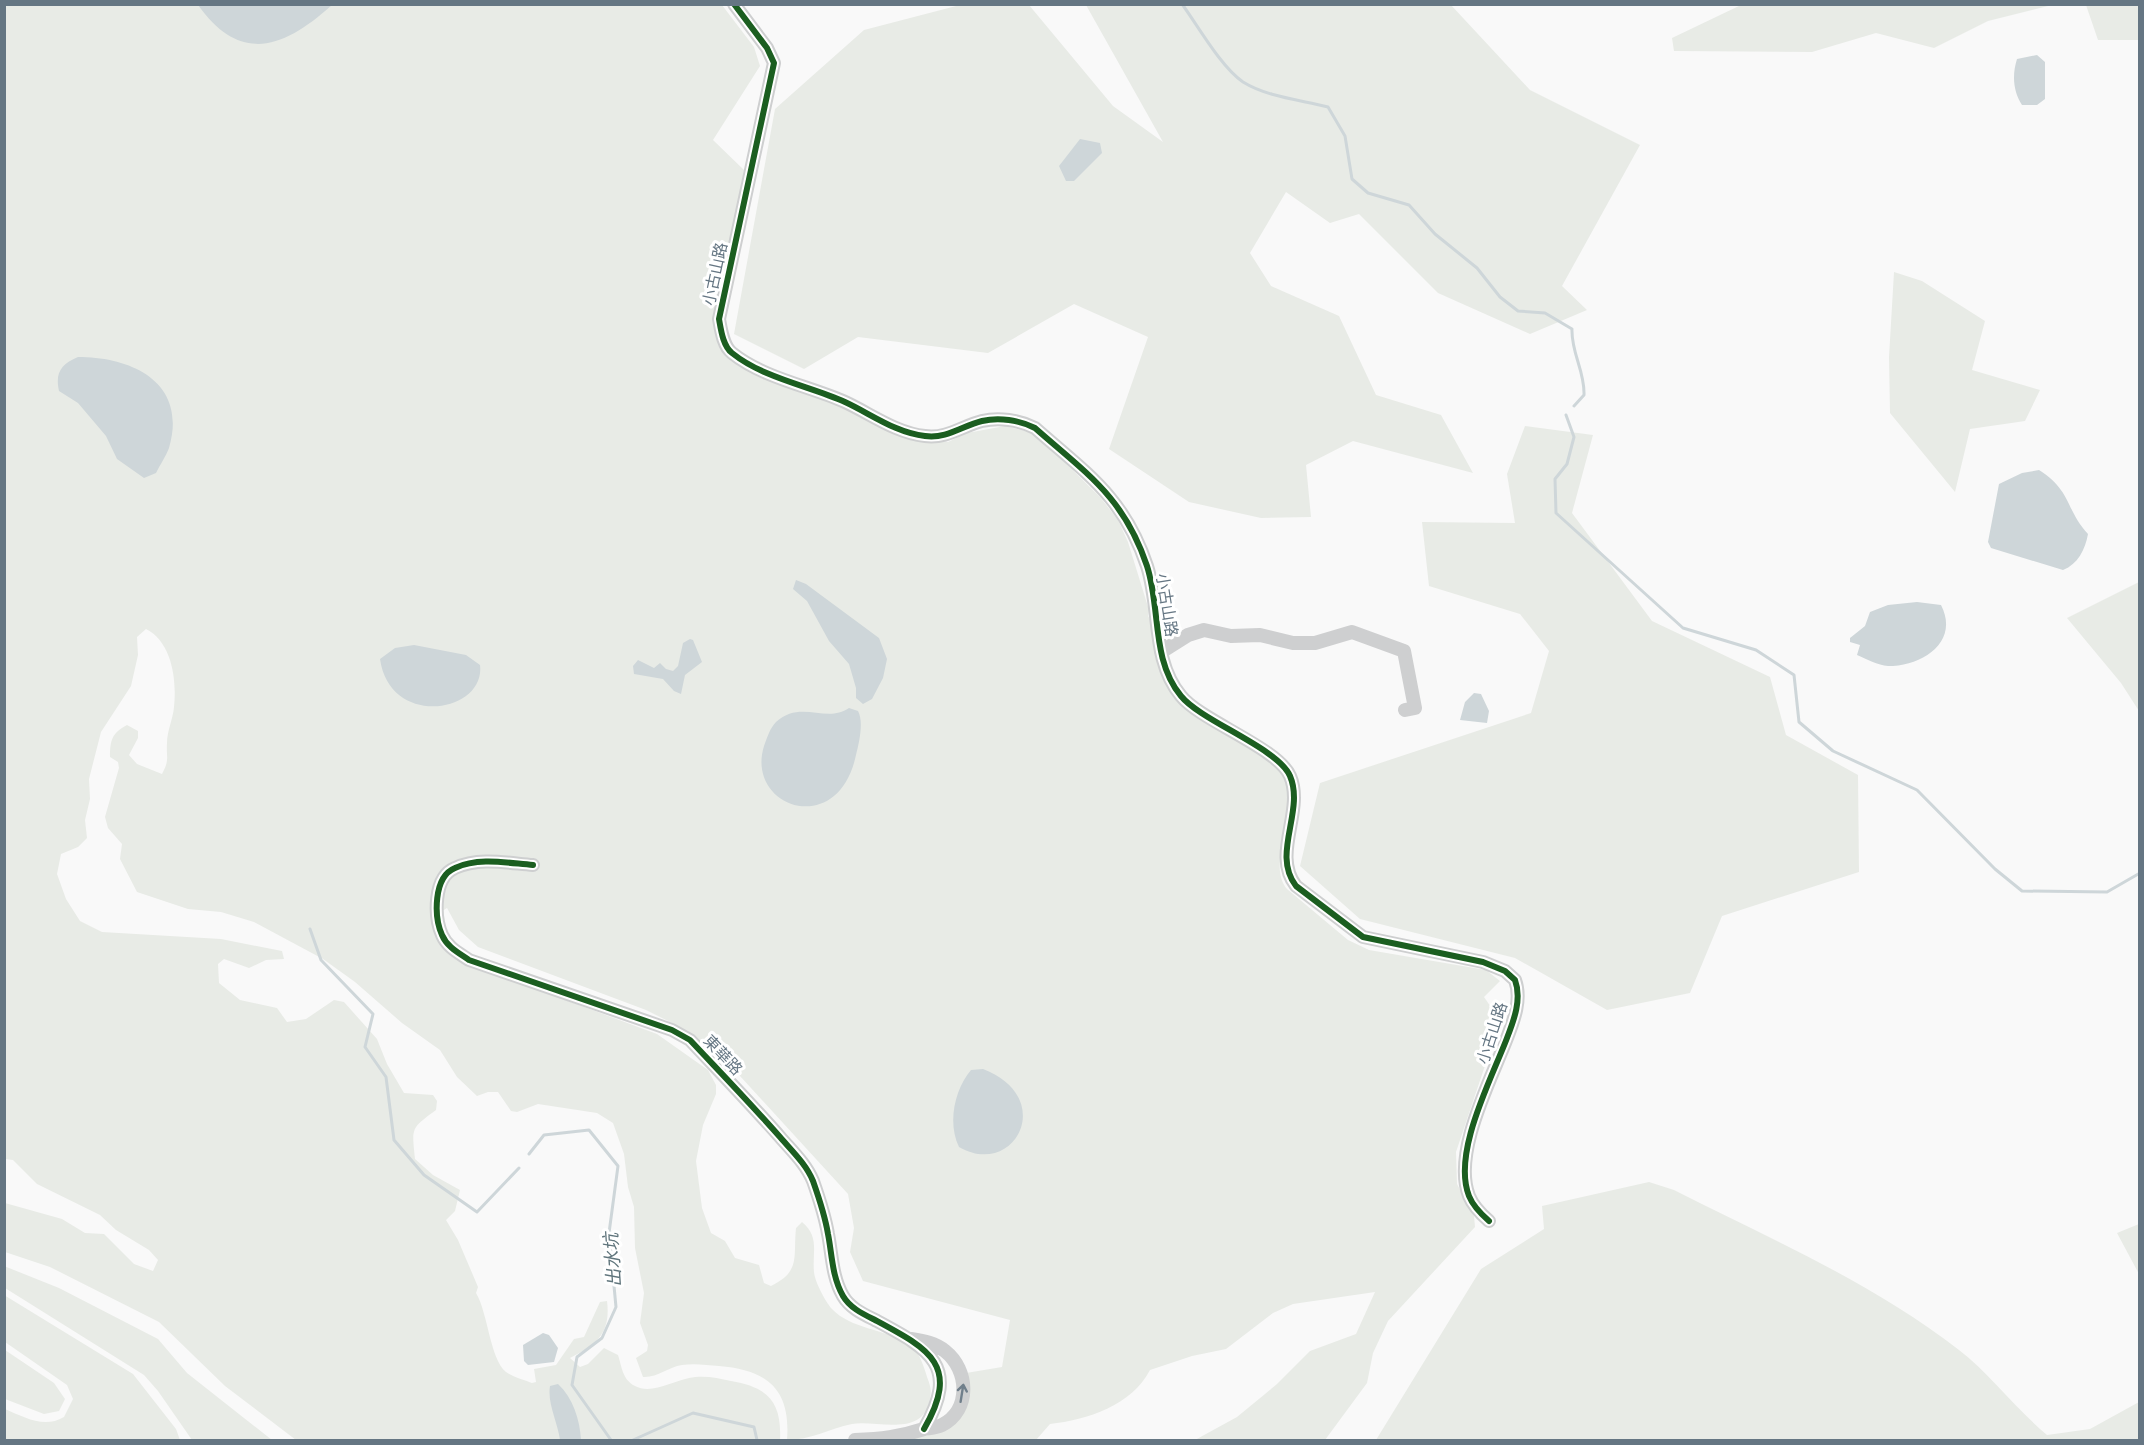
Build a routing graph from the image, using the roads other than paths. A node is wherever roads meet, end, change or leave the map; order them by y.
1 (734, 4) edge
2 (1161, 652) junction
3 (1405, 710) dead end
4 (532, 865) dead end
5 (1489, 1221) dead end
6 (911, 1339) junction
7 (924, 1429) junction
8 (855, 1440) edge

1 - 2 street, 小古山路
2 - 3 street
2 - 5 street, 小古山路
4 - 6 street, 東華路
6 - 7 street, 東華路
7 -> 6 street, 東華路
7 - 8 street, 東華路

